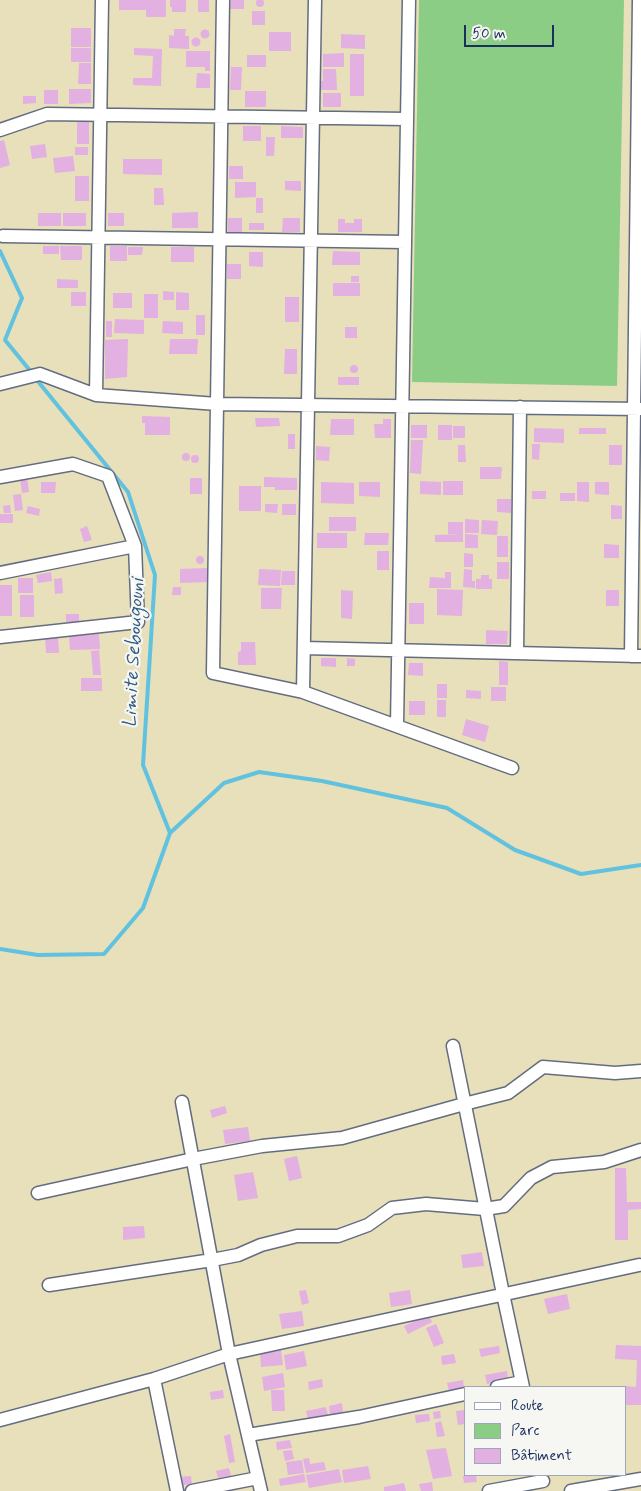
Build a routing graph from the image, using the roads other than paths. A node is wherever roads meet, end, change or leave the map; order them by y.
1 (102, 0) edge
2 (223, 0) edge
3 (314, 0) edge
4 (409, 0) edge
5 (640, 0) edge
6 (100, 114) junction
7 (221, 116) junction
8 (313, 118) junction
9 (407, 120) junction
10 (639, 122) edge
11 (0, 130) edge
12 (3, 236) dead end
13 (98, 238) junction
14 (219, 240) junction
15 (311, 241) junction
16 (405, 242) junction
17 (638, 246) edge
18 (0, 384) edge
19 (96, 394) junction
20 (217, 404) junction
21 (308, 405) junction
22 (402, 406) junction
23 (520, 407) junction
24 (637, 409) edge
25 (0, 477) edge
26 (135, 546) junction
27 (0, 573) edge
28 (0, 637) edge
29 (304, 648) junction
30 (398, 650) junction
31 (517, 653) junction
32 (636, 656) edge
33 (304, 692) junction
34 (397, 726) junction
35 (512, 768) dead end
36 (452, 1046) dead end
37 (641, 1070) edge
38 (182, 1102) dead end
39 (464, 1104) junction
40 (641, 1150) edge
41 (193, 1159) junction
42 (38, 1193) dead end
43 (485, 1209) junction
44 (212, 1260) junction
45 (639, 1264) dead end
46 (49, 1285) dead end
47 (502, 1294) junction
48 (229, 1354) junction
49 (154, 1379) junction
50 (522, 1385) edge
51 (510, 1386) edge
52 (463, 1394) edge
53 (0, 1420) edge
54 (248, 1435) junction
55 (258, 1478) junction
56 (641, 1479) edge
57 (544, 1482) edge
58 (177, 1491) edge
59 (192, 1491) edge
60 (261, 1491) edge
61 (489, 1491) edge
62 (571, 1491) edge

1 - 6 street
2 - 7 street
3 - 8 street
4 - 9 street
5 - 10 street
6 - 7 street
6 - 11 street
6 - 13 street
7 - 8 street
7 - 14 street
8 - 9 street
8 - 15 street
9 - 16 street
10 - 17 street
12 - 13 street
13 - 14 street
13 - 19 street
14 - 15 street
14 - 20 street
15 - 16 street
15 - 21 street
16 - 22 street
17 - 24 street
18 - 19 street
19 - 20 street
20 - 21 street
20 - 33 street
21 - 22 street
21 - 29 street
22 - 23 street
22 - 30 street
23 - 24 street
23 - 31 street
24 - 32 street
25 - 26 street
26 - 27 street
26 - 28 street
29 - 30 street
29 - 33 street
30 - 31 street
30 - 34 street
31 - 32 street
33 - 34 street
34 - 35 street
36 - 39 street
37 - 39 street
38 - 41 street
39 - 41 street
39 - 43 street
40 - 43 street
41 - 42 street
41 - 44 street
43 - 44 street
43 - 47 street
44 - 46 street
44 - 48 street
45 - 47 street
47 - 48 street
47 - 50 street
48 - 49 street
48 - 54 street
49 - 53 street
49 - 58 street
50 - 51 street
52 - 54 street
54 - 55 street
55 - 59 street
55 - 60 street
56 - 62 street
57 - 61 street

